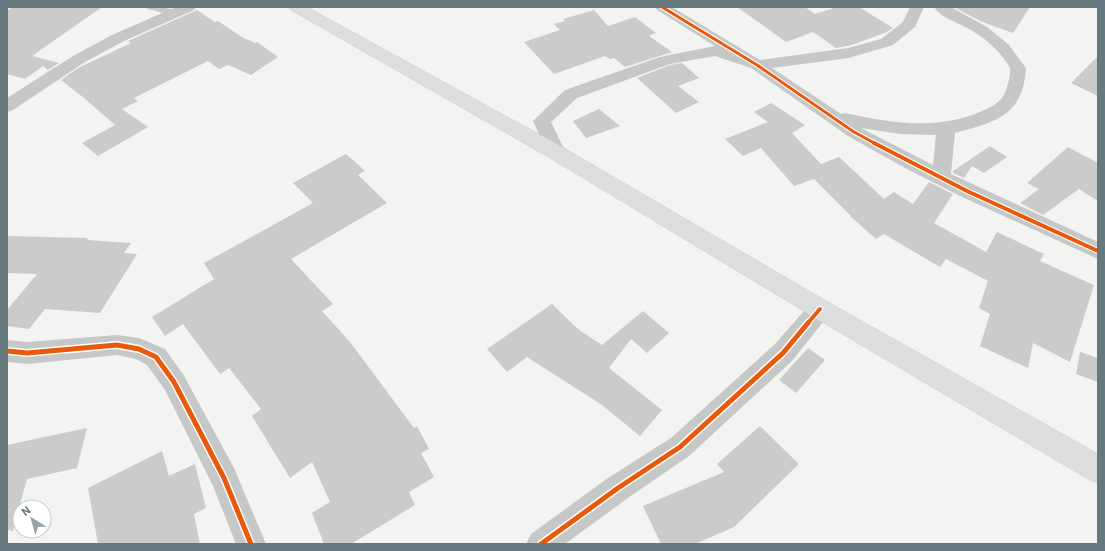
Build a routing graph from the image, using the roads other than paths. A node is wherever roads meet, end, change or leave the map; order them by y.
1 (151, 7) edge
2 (296, 7) edge
3 (662, 7) edge
4 (917, 7) edge
5 (941, 7) edge
6 (182, 10) edge
7 (757, 65) junction
8 (7, 106) edge
9 (834, 117) junction
10 (946, 129) junction
11 (557, 152) junction
12 (941, 177) junction
13 (1098, 251) edge
14 (820, 309) junction
15 (7, 351) edge
16 (1098, 469) edge
17 (251, 544) edge
18 (541, 544) edge

1 - 6 lane
2 - 11 main road
3 - 7 street
4 - 7 street
5 - 10 street
6 - 8 street
7 - 9 street
7 - 11 street
9 - 10 street
9 - 12 street
10 - 12 street
11 - 14 main road
12 - 13 street
14 - 16 main road
14 - 18 street
15 - 17 street

